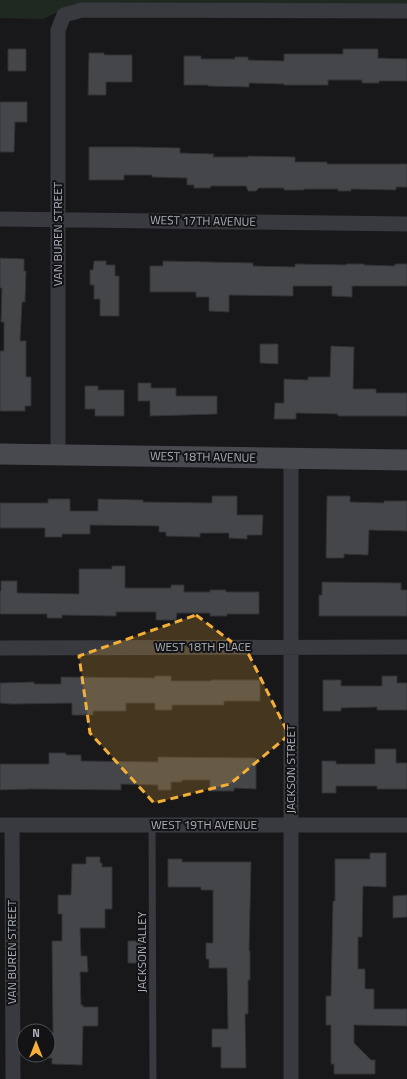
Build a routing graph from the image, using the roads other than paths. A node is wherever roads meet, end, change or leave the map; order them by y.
1 (407, 10) edge
2 (0, 219) edge
3 (58, 220) junction
4 (407, 224) edge
5 (0, 454) edge
6 (58, 455) junction
7 (291, 458) junction
8 (407, 460) edge
9 (291, 647) junction
10 (407, 647) edge
11 (0, 648) edge
12 (6, 825) edge
13 (152, 825) junction
14 (291, 825) junction
15 (407, 825) edge
16 (13, 1079) edge
17 (153, 1079) edge
18 (291, 1079) edge

1 - 3 street, VAN BUREN STREET
2 - 3 street, WEST 17TH AVENUE
3 - 4 street, WEST 17TH AVENUE
3 - 6 street, VAN BUREN STREET
5 - 6 main road, WEST 18TH AVENUE
6 - 7 main road, WEST 18TH AVENUE
7 - 8 main road, WEST 18TH AVENUE
7 - 9 street, JACKSON STREET
9 - 10 street, WEST 18TH PLACE
9 - 11 street, WEST 18TH PLACE
9 - 14 street, JACKSON STREET
12 - 13 street, WEST 19TH AVENUE
12 - 16 street, VAN BUREN STREET
13 - 14 street, WEST 19TH AVENUE
13 - 17 lane, JACKSON ALLEY
14 - 15 street, WEST 19TH AVENUE
14 - 18 street, JACKSON STREET

